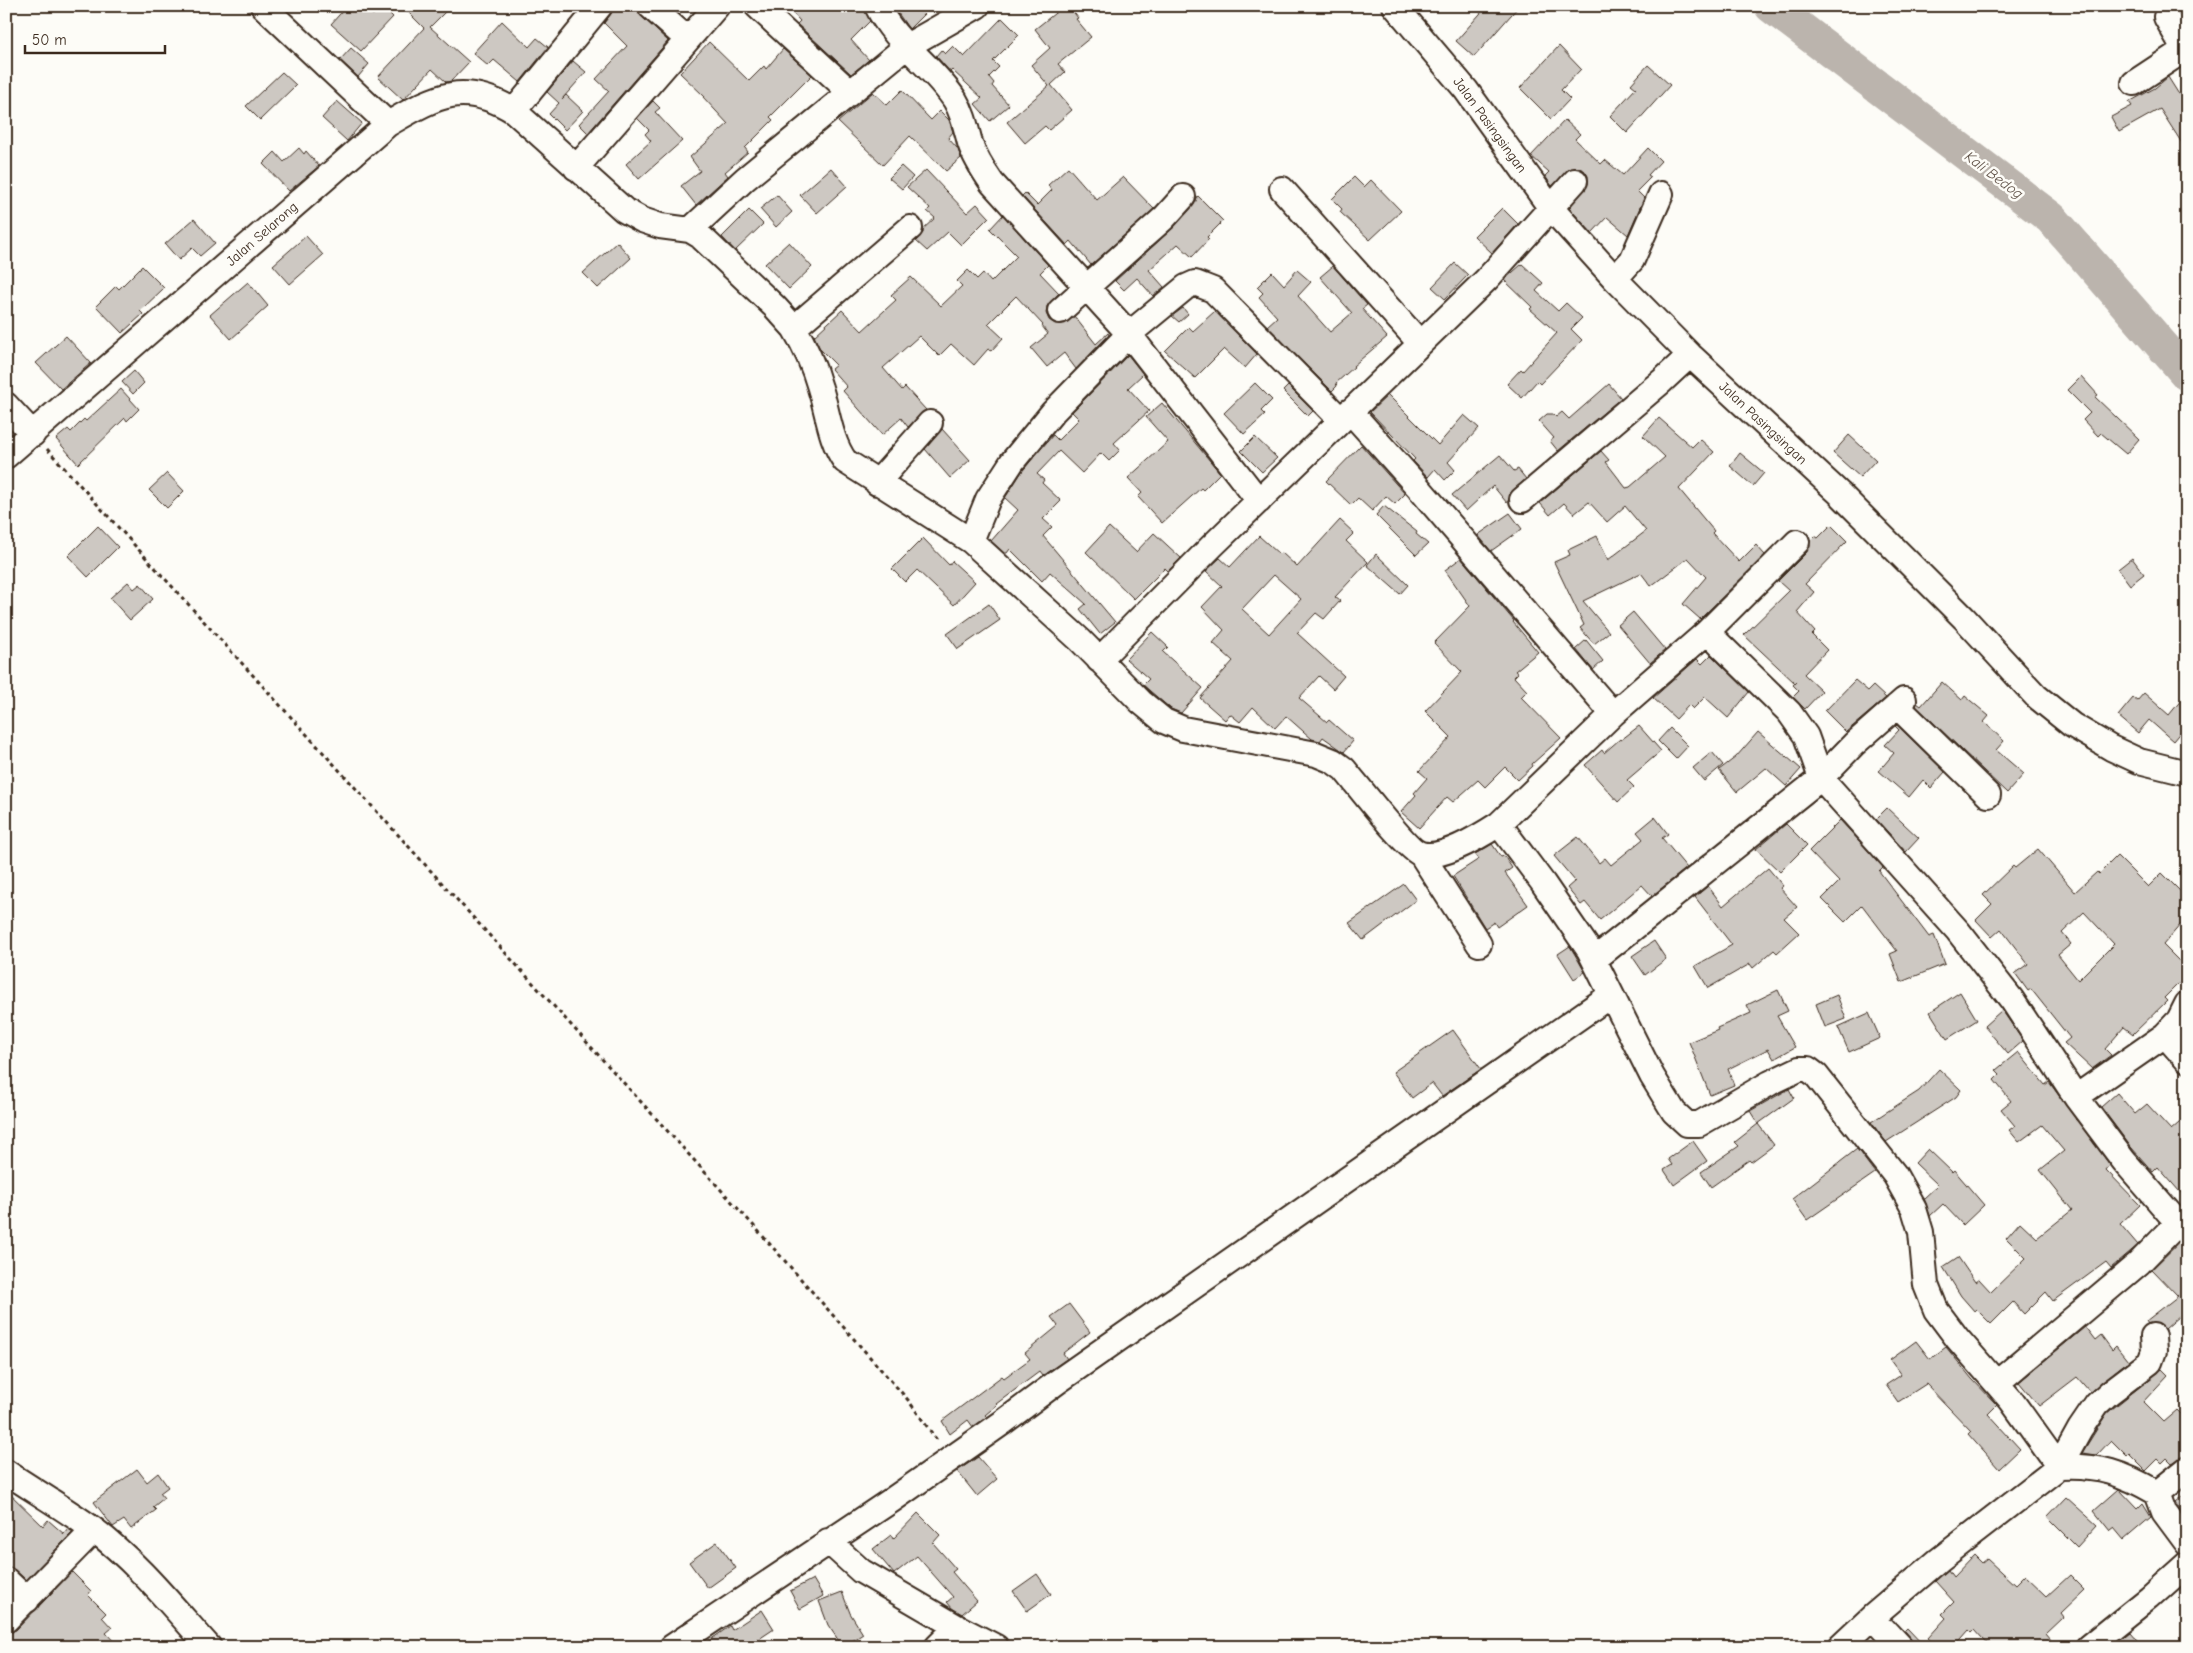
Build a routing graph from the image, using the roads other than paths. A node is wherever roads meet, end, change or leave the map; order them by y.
1 (263, 6) edge
2 (600, 6) edge
3 (650, 6) edge
4 (717, 6) edge
5 (757, 6) edge
6 (877, 6) edge
7 (977, 6) edge
8 (1398, 7) edge
9 (2168, 15) edge
10 (687, 39) junction
11 (907, 46) junction
12 (2186, 52) edge
13 (2134, 83) dead end
14 (850, 92) junction
15 (514, 111) junction
16 (388, 124) junction
17 (576, 168) junction
18 (1575, 181) dead end
19 (1282, 189) dead end
20 (1661, 194) dead end
21 (1183, 197) dead end
22 (1540, 220) junction
23 (910, 228) dead end
24 (690, 230) junction
25 (1615, 279) junction
26 (1086, 288) junction
27 (1060, 311) dead end
28 (794, 328) junction
29 (1129, 334) junction
30 (1420, 343) junction
31 (1686, 359) junction
32 (6, 405) edge
33 (1346, 415) junction
34 (930, 423) dead end
35 (33, 434) junction
36 (6, 456) edge
37 (877, 483) junction
38 (1522, 500) dead end
39 (1259, 501) junction
40 (971, 541) junction
41 (1797, 542) dead end
42 (1707, 632) junction
43 (1099, 660) junction
44 (1613, 714) junction
45 (2187, 773) edge
46 (1821, 778) junction
47 (1988, 795) dead end
48 (1499, 824) junction
49 (1421, 854) junction
50 (1479, 944) dead end
51 (1595, 959) junction
52 (1611, 995) junction
53 (2187, 1004) edge
54 (2166, 1035) junction
55 (2187, 1060) edge
56 (2076, 1097) junction
57 (2184, 1224) edge
58 (2153, 1336) dead end
59 (1997, 1383) junction
60 (2059, 1467) junction
61 (2187, 1469) edge
62 (6, 1472) edge
63 (2157, 1493) junction
64 (94, 1530) junction
65 (828, 1542) junction
66 (2187, 1544) edge
67 (2187, 1564) edge
68 (6, 1580) edge
69 (27, 1600) junction
70 (1872, 1617) junction
71 (6, 1620) edge
72 (956, 1627) junction
73 (208, 1647) edge
74 (672, 1647) edge
75 (937, 1647) edge
76 (996, 1647) edge
77 (1840, 1647) edge
78 (1900, 1647) edge
79 (2088, 1647) edge

1 - 16 street
2 - 15 street
3 - 10 street
4 - 10 street
5 - 14 street
6 - 11 street
7 - 11 street
8 - 22 street, Jalan Pasingsingan
9 - 12 street
10 - 17 street
11 - 14 street
11 - 26 street
12 - 13 street
14 - 24 street
15 - 16 street, Jalan Selarong
15 - 17 street, Jalan Selarong
16 - 35 street, Jalan Selarong
17 - 24 street, Jalan Selarong
18 - 22 street
19 - 30 street
20 - 25 street
21 - 26 street
22 - 25 street, Jalan Pasingsingan
22 - 30 street
23 - 28 street
24 - 28 street
25 - 31 street, Jalan Pasingsingan
26 - 27 street
26 - 29 street
28 - 37 street
29 - 33 street
29 - 39 street
29 - 40 street
30 - 33 street
31 - 38 street
31 - 45 street, Jalan Pasingsingan
32 - 35 street
33 - 39 street
33 - 44 street
34 - 37 street
35 - 36 street, Jalan Selarong
37 - 40 street
39 - 43 street
40 - 43 street
41 - 42 street
42 - 44 street
42 - 46 street
43 - 49 street
44 - 48 street
46 - 47 street
46 - 51 street
46 - 56 street
48 - 49 street
48 - 51 street
49 - 50 street
51 - 52 street
52 - 59 street
52 - 65 street
53 - 54 street
54 - 55 street
54 - 56 street
56 - 57 street
57 - 59 street
58 - 60 street
59 - 60 street
60 - 63 street
60 - 70 street
61 - 63 street
62 - 64 street
63 - 66 street
64 - 69 street
64 - 73 street
65 - 72 street
65 - 74 street
67 - 79 street
68 - 69 street
69 - 71 street
70 - 77 street
70 - 78 street
72 - 75 street
72 - 76 street

